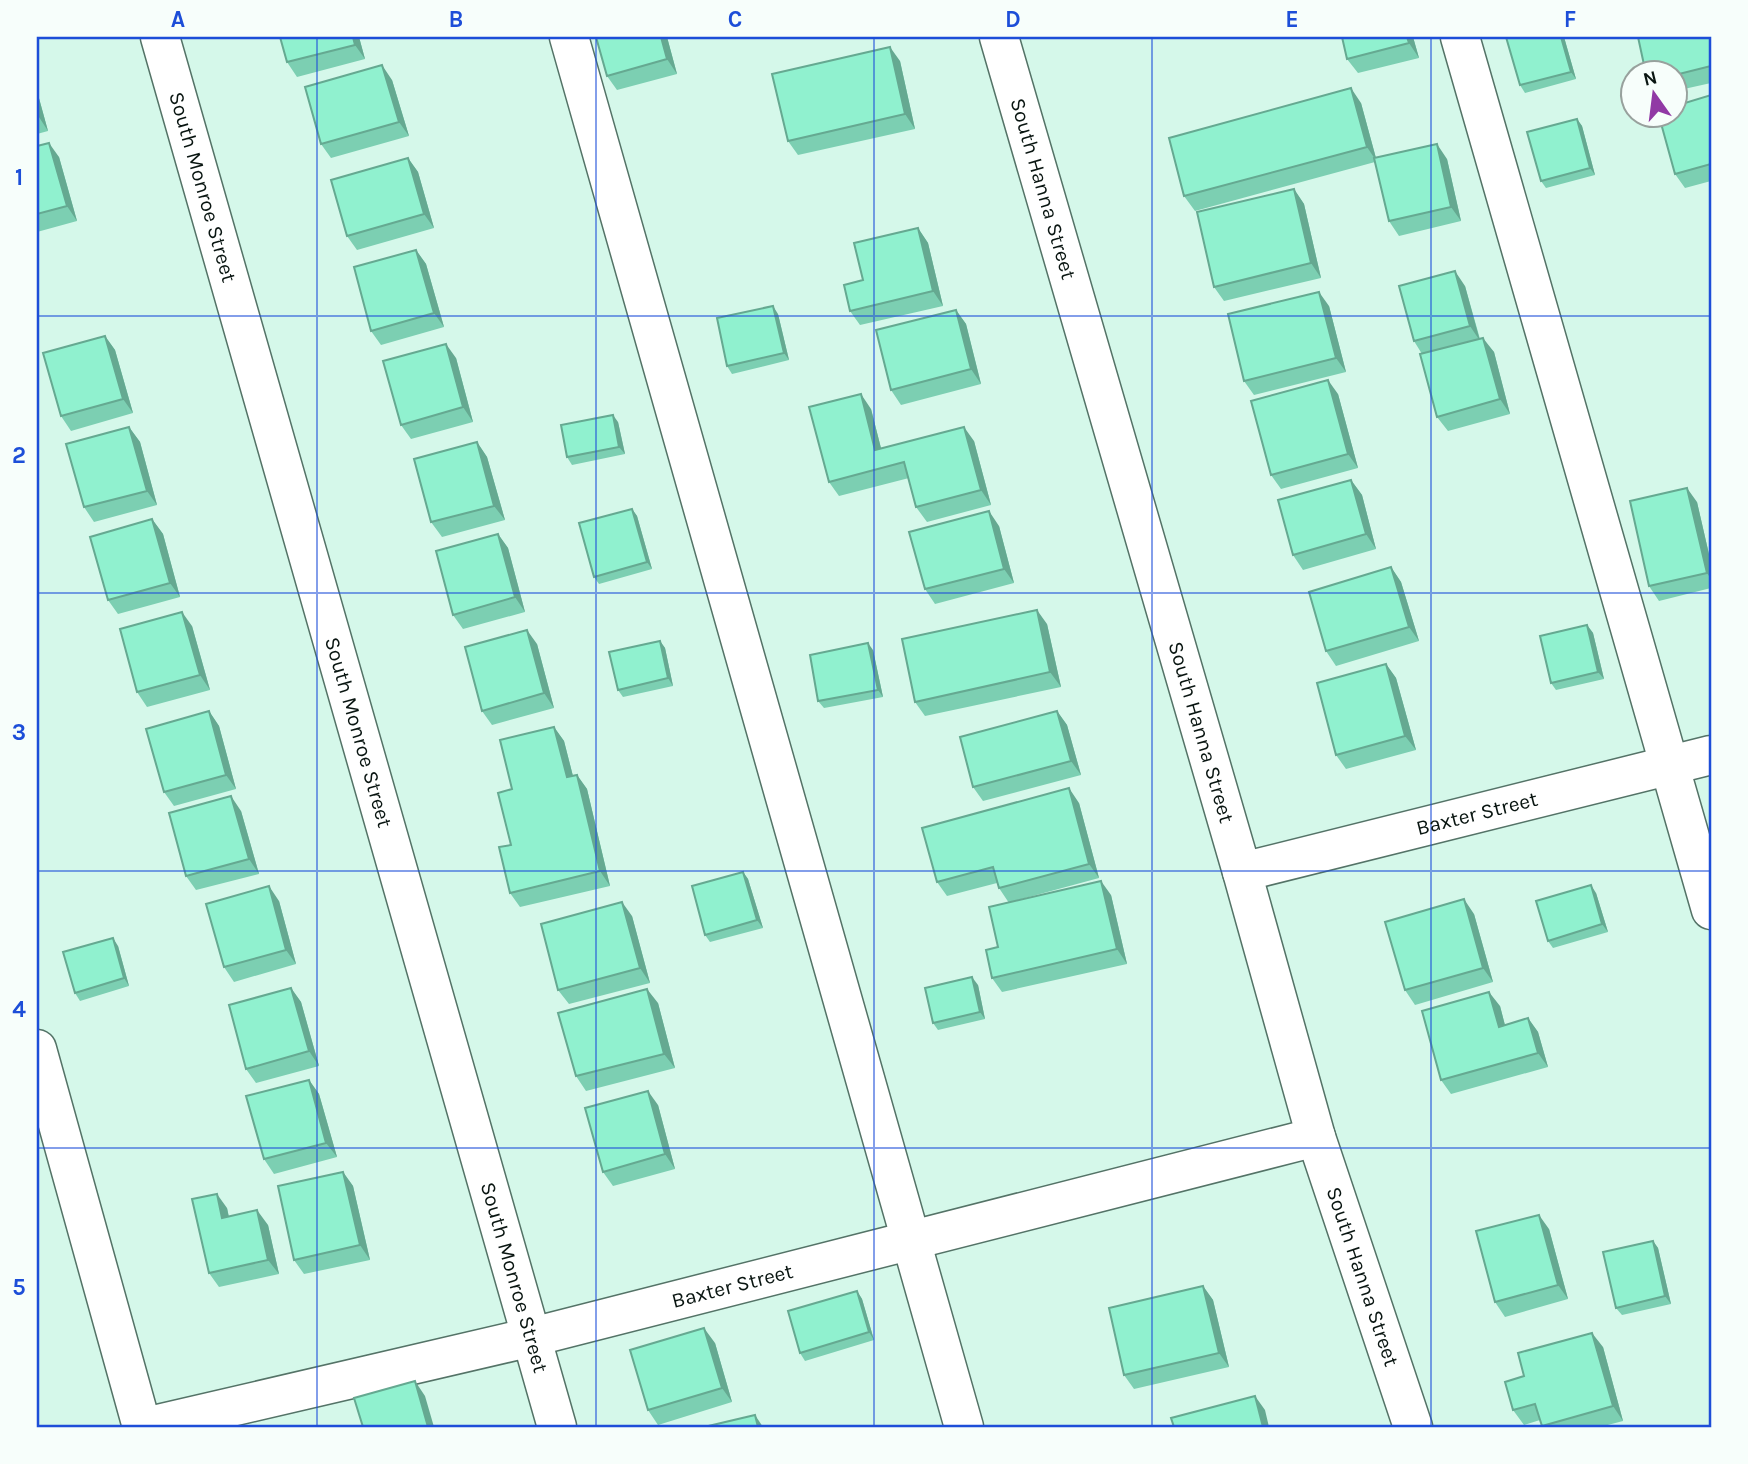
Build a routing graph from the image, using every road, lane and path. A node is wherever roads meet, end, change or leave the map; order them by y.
1 (160, 37) edge
2 (569, 37) edge
3 (999, 37) edge
4 (1460, 37) edge
5 (1711, 755) edge
6 (1669, 766) junction
7 (1242, 872) junction
8 (1711, 910) edge
9 (37, 1049) edge
10 (1316, 1137) junction
11 (911, 1240) junction
12 (532, 1337) junction
13 (144, 1427) edge
14 (557, 1427) edge
15 (964, 1427) edge
16 (1413, 1427) edge

1 - 12 street, South Monroe Street
2 - 11 street
3 - 7 street, South Hanna Street
4 - 6 street
5 - 6 street, Baxter Street
6 - 7 street, Baxter Street
6 - 8 street
7 - 10 street, South Hanna Street
9 - 13 street
10 - 11 street, Baxter Street
10 - 16 street, South Hanna Street
11 - 12 street, Baxter Street
11 - 15 street
12 - 13 street, Baxter Street
12 - 14 street, South Monroe Street

